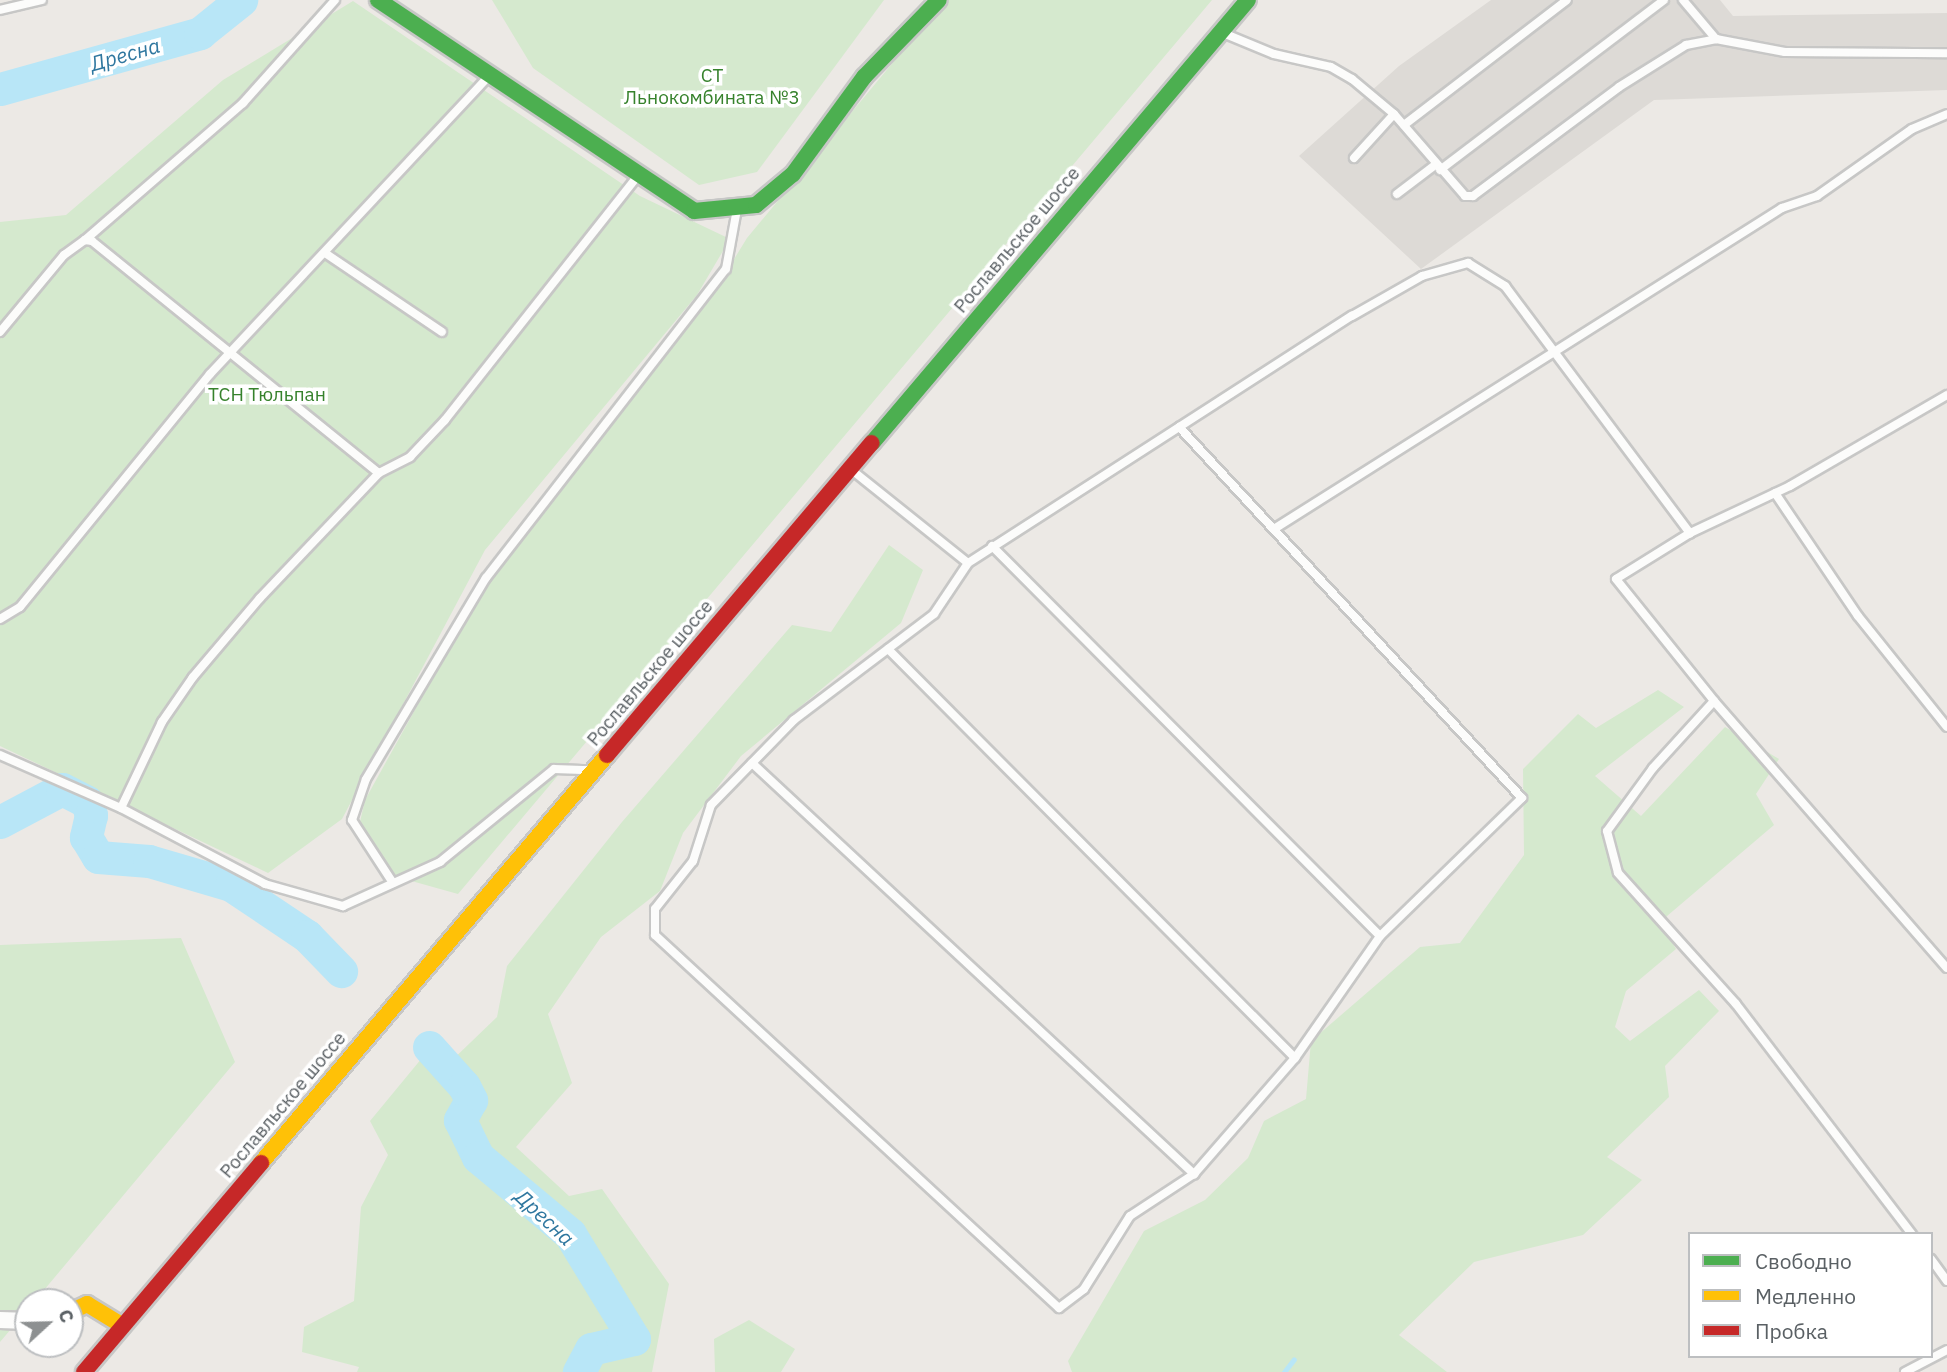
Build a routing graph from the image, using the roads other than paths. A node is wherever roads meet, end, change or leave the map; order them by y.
1 (42, 0) edge
2 (335, 0) edge
3 (378, 0) edge
4 (939, 0) edge
5 (1248, 0) edge
6 (1567, 0) edge
7 (1664, 0) edge
8 (1683, 0) edge
9 (0, 10) edge
10 (1220, 32) junction
11 (1716, 39) junction
12 (1947, 53) edge
13 (491, 74) junction
14 (1394, 114) junction
15 (1947, 114) edge
16 (1404, 125) junction
17 (1354, 158) dead end
18 (1437, 167) junction
19 (637, 177) junction
20 (1397, 194) dead end
21 (737, 207) junction
22 (85, 240) junction
23 (325, 253) junction
24 (0, 332) edge
25 (442, 332) dead end
26 (1556, 351) junction
27 (229, 356) junction
28 (1947, 395) edge
29 (1179, 427) junction
30 (851, 469) junction
31 (379, 473) junction
32 (1775, 493) junction
33 (1274, 529) junction
34 (1690, 533) junction
35 (992, 546) junction
36 (968, 562) junction
37 (0, 619) edge
38 (888, 649) junction
39 (1714, 701) junction
40 (1947, 727) edge
41 (0, 755) edge
42 (752, 763) junction
43 (595, 770) junction
44 (121, 808) junction
45 (393, 883) junction
46 (1380, 936) junction
47 (1947, 968) edge
48 (1295, 1058) junction
49 (1194, 1174) junction
50 (1910, 1232) edge
51 (1933, 1262) edge
52 (1947, 1280) edge
53 (84, 1305) edge
54 (123, 1326) junction
55 (1932, 1358) edge
56 (84, 1372) edge
57 (1905, 1372) edge

1 - 9 lane
2 - 22 lane
3 - 13 main road
4 - 21 main road
5 - 10 main road, Рославльское шоссе
6 - 16 lane
7 - 18 lane
8 - 11 lane
10 - 14 lane
10 - 30 main road, Рославльское шоссе
11 - 12 lane
11 - 18 lane
13 - 19 main road
13 - 23 lane
14 - 16 lane
14 - 17 lane
15 - 26 lane
16 - 18 lane
18 - 20 lane
19 - 21 main road
19 - 31 lane
21 - 45 lane
22 - 24 lane
22 - 27 lane
23 - 25 lane
23 - 27 lane
26 - 29 lane
26 - 33 lane
26 - 34 lane
27 - 31 lane
27 - 37 lane
28 - 32 lane
29 - 33 lane
29 - 35 lane
30 - 36 lane
30 - 43 main road, Рославльское шоссе
31 - 44 lane
32 - 34 lane
32 - 40 lane
33 - 46 lane
34 - 39 lane
35 - 36 lane
35 - 46 lane
36 - 38 lane
38 - 42 lane
38 - 48 lane
39 - 47 lane
39 - 50 lane
41 - 44 lane
42 - 49 lane
42 - 49 lane
43 - 45 lane
43 - 54 main road, Рославльское шоссе
44 - 45 lane
46 - 48 lane
48 - 49 lane
51 - 52 lane
53 - 54 main road
54 - 56 main road, Рославльское шоссе
55 - 57 lane

